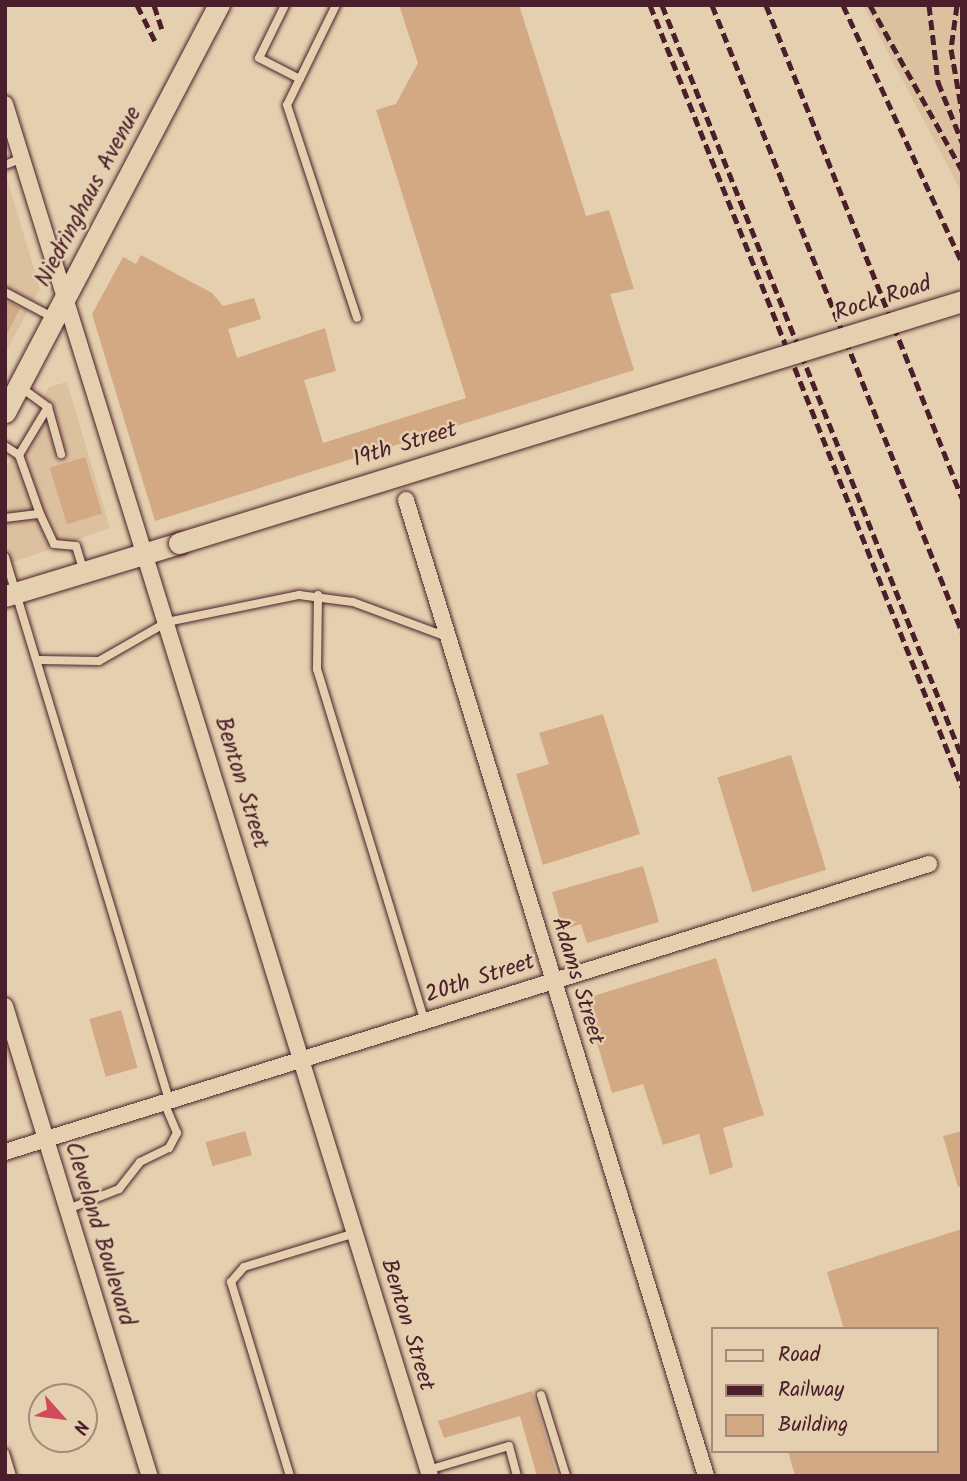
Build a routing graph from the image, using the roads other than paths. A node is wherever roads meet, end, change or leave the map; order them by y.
1 (219, 5) edge
2 (285, 5) edge
3 (336, 5) edge
4 (300, 79) junction
5 (5, 104) edge
6 (13, 162) edge
7 (5, 292) edge
8 (962, 301) edge
9 (59, 310) junction
10 (357, 318) dead end
11 (820, 347) joint
12 (19, 386) junction
13 (48, 407) junction
14 (5, 412) edge
15 (5, 446) edge
16 (19, 454) junction
17 (61, 454) dead end
18 (406, 500) dead end
19 (40, 514) junction
20 (5, 518) edge
21 (145, 552) junction
22 (5, 557) edge
23 (84, 572) junction
24 (11, 595) edge
25 (318, 595) junction
26 (167, 622) junction
27 (447, 637) junction
28 (39, 660) junction
29 (929, 864) dead end
30 (552, 980) junction
31 (5, 1006) edge
32 (424, 1020) junction
33 (301, 1058) junction
34 (166, 1101) junction
35 (46, 1139) junction
36 (5, 1152) edge
37 (68, 1209) junction
38 (355, 1233) junction
39 (541, 1395) dead end
40 (5, 1453) edge
41 (429, 1473) edge
42 (12, 1476) edge
43 (150, 1476) edge
44 (290, 1476) edge
45 (517, 1476) edge
46 (566, 1476) edge
47 (706, 1476) edge

1 - 9 main road, Niedringhaus Avenue
2 - 4 lane
3 - 4 lane
4 - 10 lane
5 - 6 street, Benton Street
6 - 9 street, Benton Street
7 - 9 lane
8 - 11 main road, Rock Road, bridge
9 - 12 main road, Niedringhaus Avenue
9 - 21 street, Benton Street
11 - 21 main road, 19th Street, bridge
12 - 13 lane
12 - 14 main road, Niedringhaus Avenue
13 - 16 lane
13 - 17 lane
15 - 16 lane
16 - 19 lane
18 - 27 street, Adams Street
19 - 20 lane
19 - 23 lane
21 - 23 main road, 19th Street
21 - 26 street, Benton Street
22 - 24 lane
23 - 24 main road, 19th Street
24 - 28 lane
25 - 26 lane
25 - 27 lane
25 - 32 lane
26 - 28 lane
26 - 33 street, Benton Street
27 - 30 street, Adams Street
28 - 34 lane
29 - 30 street, 20th Street
30 - 32 street, 20th Street
30 - 47 street, Adams Street
31 - 35 street, Cleveland Boulevard
32 - 33 street, 20th Street
33 - 34 street, 20th Street
33 - 38 street, Benton Street
34 - 35 street, 20th Street
34 - 37 lane
35 - 36 street, 20th Street
35 - 37 street, Cleveland Boulevard
37 - 43 street, Cleveland Boulevard
38 - 41 street, Benton Street
38 - 44 lane
39 - 46 lane
40 - 42 lane
41 - 45 lane

